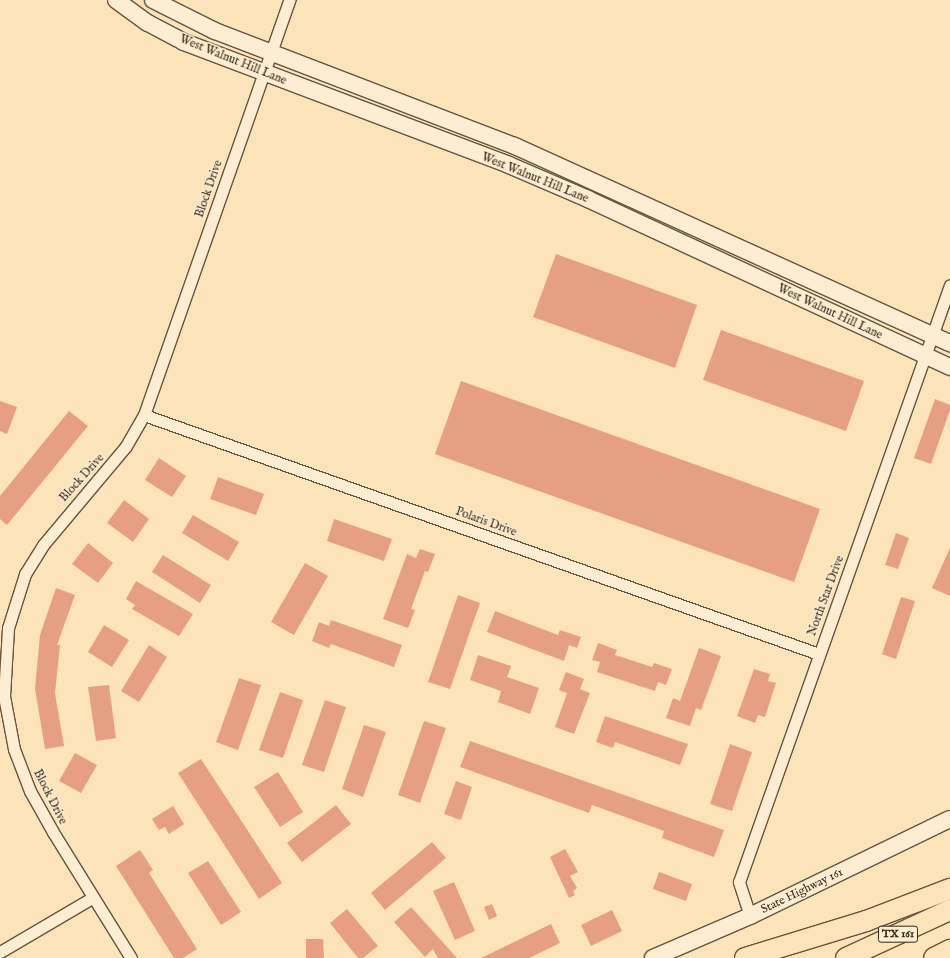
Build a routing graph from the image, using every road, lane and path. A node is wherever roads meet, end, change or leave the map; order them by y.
1 (116, 0) edge
2 (153, 0) edge
3 (289, 0) edge
4 (271, 52) junction
5 (264, 72) junction
6 (587, 178) junction
7 (579, 196) junction
8 (743, 249) junction
9 (734, 267) junction
10 (950, 285) edge
11 (934, 336) junction
12 (950, 343) edge
13 (927, 356) junction
14 (950, 367) edge
15 (144, 415) junction
16 (819, 654) junction
17 (950, 819) edge
18 (950, 889) edge
19 (92, 898) junction
20 (950, 910) edge
21 (750, 916) junction
22 (950, 950) edge
23 (0, 952) edge
24 (131, 958) edge
25 (652, 958) edge
26 (745, 958) edge
27 (846, 958) edge
28 (934, 958) edge

1 - 5 main road, West Walnut Hill Lane
2 - 4 main road, West Walnut Hill Lane
3 - 4 street, Block Drive
4 - 5 street, Block Drive
4 - 6 main road, West Walnut Hill Lane
5 - 7 main road, West Walnut Hill Lane
5 - 15 street, Block Drive
6 - 7 main road
6 - 8 main road, West Walnut Hill Lane
7 - 9 main road, West Walnut Hill Lane
8 - 9 main road
8 - 11 main road, West Walnut Hill Lane
9 - 13 main road, West Walnut Hill Lane
10 - 11 street, North Star Drive
11 - 12 main road, West Walnut Hill Lane
11 - 13 street, North Star Drive
13 - 14 main road, West Walnut Hill Lane
13 - 16 street, North Star Drive
15 - 16 street, Polaris Drive
15 - 19 street, Block Drive
16 - 21 street, North Star Drive
17 - 21 main road, State Highway 161
18 - 26 highway
19 - 23 street
19 - 24 street, Block Drive
20 - 27 highway, TX 161
21 - 25 main road, State Highway 161
22 - 28 highway

